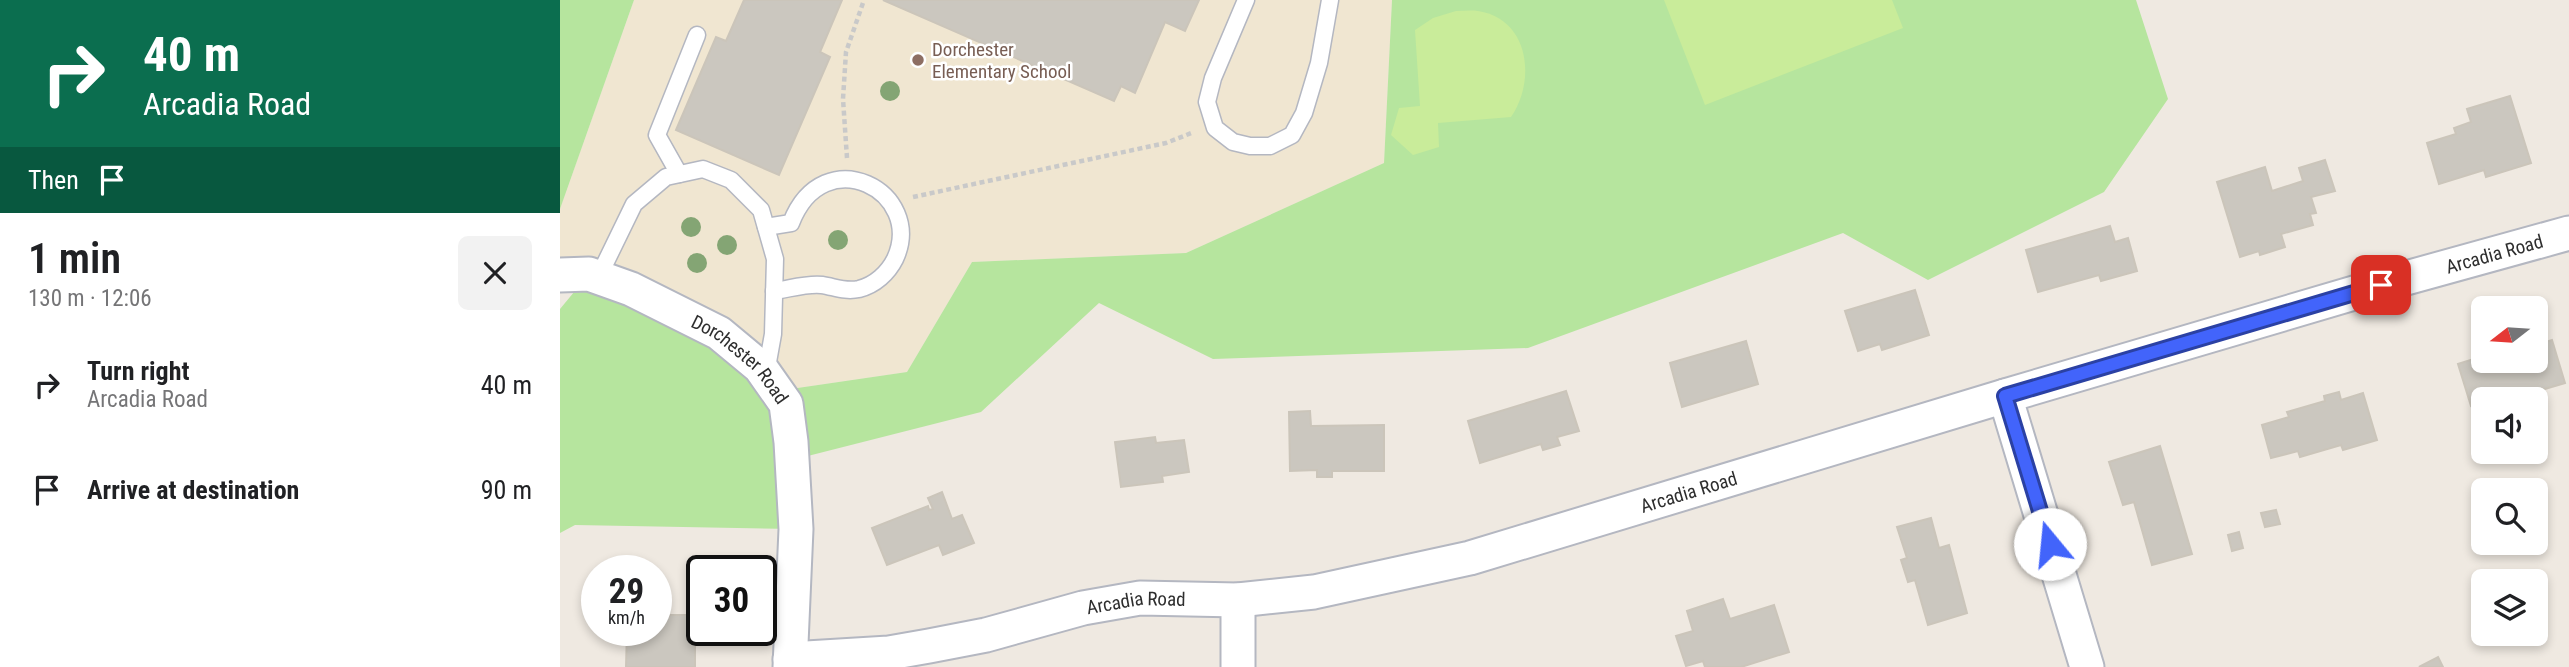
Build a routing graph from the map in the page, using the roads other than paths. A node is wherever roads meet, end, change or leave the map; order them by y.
1 (1246, 0) edge
2 (1330, 0) edge
3 (697, 36) dead end
4 (679, 174) junction
5 (765, 227) junction
6 (2569, 233) edge
7 (560, 275) edge
8 (598, 278) junction
9 (774, 291) junction
10 (766, 375) junction
11 (2005, 396) junction
12 (1238, 600) junction
13 (790, 663) edge
14 (1238, 667) edge
15 (2087, 667) edge

1 - 2 lane
3 - 4 lane
4 - 5 lane
4 - 8 lane
5 - 9 lane
5 - 9 lane
6 - 11 street, Arcadia Road
7 - 8 street, Dorchester Road
8 - 10 street, Dorchester Road
9 - 10 lane
10 - 13 street, Dorchester Road
11 - 12 street, Arcadia Road
11 - 15 street
12 - 13 street, Arcadia Road
12 - 14 street

